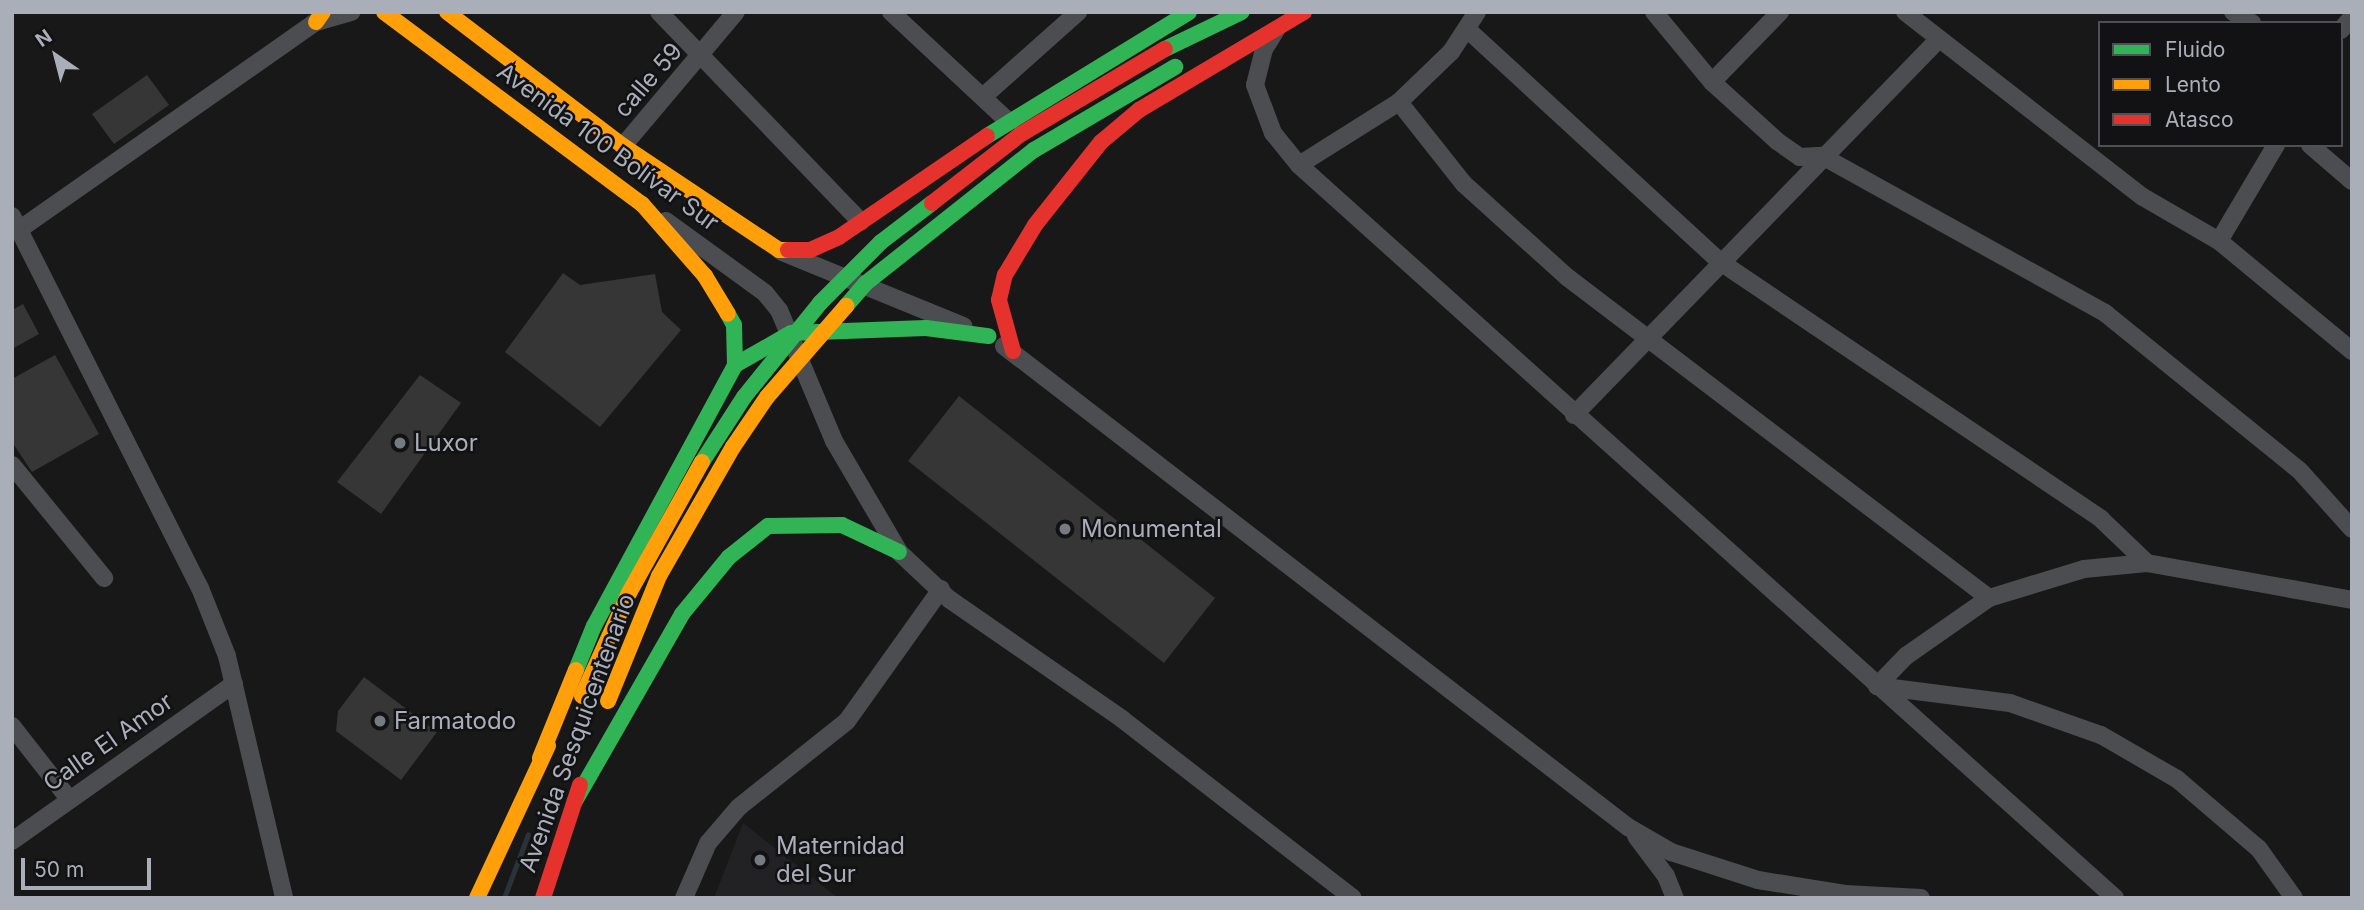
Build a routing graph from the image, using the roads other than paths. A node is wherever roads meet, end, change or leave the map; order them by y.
1 (352, 12) edge
2 (384, 12) edge
3 (447, 12) edge
4 (659, 12) edge
5 (736, 12) edge
6 (891, 12) edge
7 (1078, 12) edge
8 (1189, 12) edge
9 (1242, 12) edge
10 (1298, 12) edge
11 (1304, 12) edge
12 (1477, 12) edge
13 (1654, 12) edge
14 (1780, 12) edge
15 (1905, 12) edge
16 (2233, 12) edge
17 (319, 17) edge
18 (2249, 21) edge
19 (1276, 30) junction
20 (1468, 30) junction
21 (1937, 41) junction
22 (702, 55) junction
23 (1712, 82) junction
24 (985, 95) junction
25 (1399, 102) junction
26 (1008, 121) junction
27 (623, 146) junction
28 (2275, 147) edge
29 (2312, 147) edge
30 (1822, 156) junction
31 (1299, 165) junction
32 (2352, 181) edge
33 (642, 204) junction
34 (16, 222) edge
35 (862, 222) junction
36 (2219, 241) junction
37 (779, 250) junction
38 (1719, 261) junction
39 (791, 333) junction
40 (988, 336) junction
41 (1648, 341) junction
42 (1013, 351) junction
43 (2352, 351) edge
44 (735, 366) junction
45 (1574, 415) junction
46 (12, 465) edge
47 (2352, 529) edge
48 (899, 552) junction
49 (2147, 563) junction
50 (104, 578) dead end
51 (941, 589) junction
52 (1989, 598) junction
53 (2352, 600) edge
54 (234, 684) junction
55 (1877, 686) junction
56 (12, 726) edge
57 (540, 758) junction
58 (69, 799) junction
59 (575, 801) junction
60 (1628, 827) junction
61 (12, 841) edge
62 (1837, 896) edge
63 (284, 898) edge
64 (477, 898) edge
65 (543, 898) edge
66 (684, 898) edge
67 (1353, 898) edge
68 (1675, 898) edge
69 (1921, 898) edge
70 (2115, 898) edge
71 (2294, 898) edge

1 - 17 street
2 - 33 main road, Avenida 100 Bolívar Sur
3 - 27 main road, Avenida 100 Bolívar Sur
4 - 22 street
5 - 22 street, calle 59
6 - 24 street
7 - 24 street
8 - 26 main road
9 - 57 main road, Avenida Sesquicentenario, bridge
10 - 59 main road, Avenida Sesquicentenario, bridge
11 - 19 main road
12 - 20 street
13 - 23 street
14 - 23 street
15 - 21 street
16 - 18 street
17 - 34 street
19 - 31 street
19 - 42 main road
20 - 25 street
20 - 38 street
21 - 30 street
21 - 36 street
22 - 27 street, calle 59
22 - 35 street
23 - 30 street
24 - 26 street
25 - 31 street
25 - 41 street
26 - 35 main road
27 - 37 main road, Avenida 100 Bolívar Sur
28 - 36 street
29 - 32 street
30 - 38 street
30 - 47 street
31 - 45 street
33 - 39 street, Avenida 100 Bolívar Sur
33 - 44 main road
34 - 54 street
35 - 37 main road
36 - 43 street
37 - 40 street
38 - 41 street
38 - 49 street
39 - 40 main road
39 - 44 main road
39 - 48 street, Avenida 100 Bolívar Sur
40 - 42 street
41 - 45 street
41 - 52 street
42 - 60 street
44 - 57 main road
45 - 55 street
46 - 50 street
48 - 51 street, Avenida 100 Bolívar Sur
48 - 59 main road
49 - 52 street
49 - 53 street
51 - 66 street
51 - 67 street, Avenida 100 Bolívar Sur
52 - 55 street
54 - 58 street, Calle El Amor
54 - 63 street
55 - 70 street
55 - 71 street
56 - 58 street
57 - 64 main road, Avenida Sesquicentenario
58 - 61 street, Calle El Amor
59 - 65 main road, Avenida Sesquicentenario
60 - 62 street
60 - 68 street
62 - 69 street

